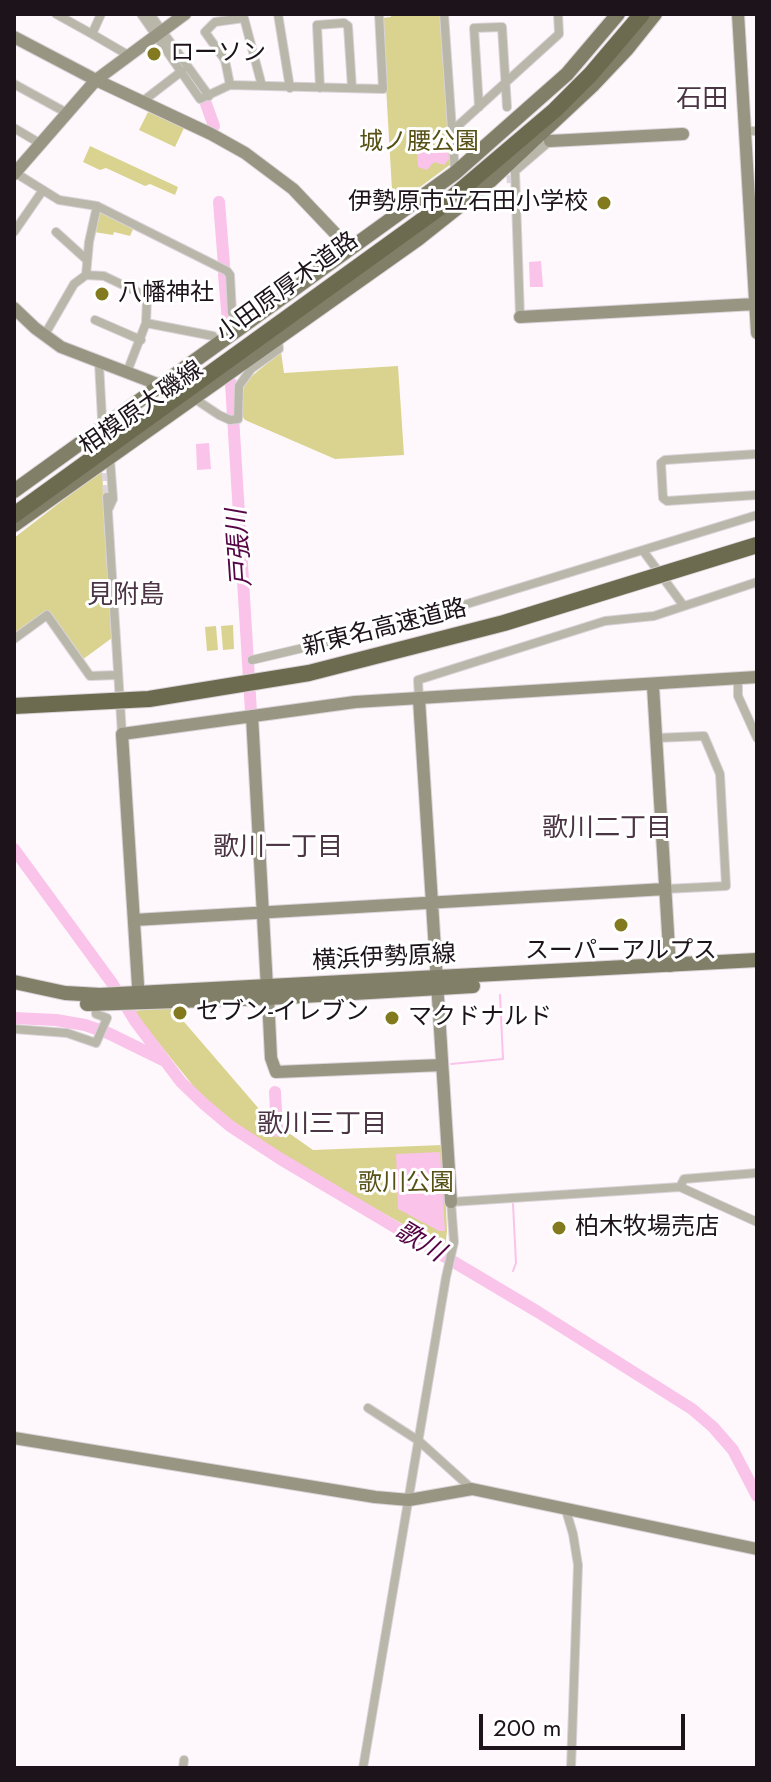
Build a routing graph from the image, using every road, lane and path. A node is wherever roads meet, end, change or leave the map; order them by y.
1 (56, 14) edge
2 (101, 14) edge
3 (141, 14) edge
4 (150, 14) edge
5 (185, 14) edge
6 (278, 14) edge
7 (379, 14) edge
8 (444, 14) edge
9 (558, 14) edge
10 (642, 14) edge
11 (655, 14) edge
12 (738, 14) edge
13 (620, 15) edge
14 (159, 33) junction
15 (92, 34) junction
16 (14, 37) edge
17 (128, 55) junction
18 (182, 71) junction
19 (96, 80) junction
20 (506, 81) junction
21 (14, 84) edge
22 (230, 85) junction
23 (262, 86) junction
24 (290, 88) junction
25 (320, 88) junction
26 (352, 88) junction
27 (209, 96) junction
28 (143, 101) junction
29 (479, 107) junction
30 (507, 107) dead end
31 (67, 113) junction
32 (14, 128) edge
33 (751, 131) edge
34 (451, 132) junction
35 (683, 134) dead end
36 (547, 137) junction
37 (41, 144) junction
38 (511, 168) junction
39 (14, 173) edge
40 (455, 173) junction
41 (511, 187) tunnel mouth
42 (43, 190) junction
43 (97, 206) junction
44 (517, 214) junction
45 (14, 232) edge
46 (56, 232) dead end
47 (350, 249) junction
48 (87, 260) junction
49 (86, 275) junction
50 (756, 304) edge
51 (14, 308) edge
52 (520, 317) joint
53 (95, 320) dead end
54 (146, 323) junction
55 (242, 325) junction
56 (757, 333) edge
57 (44, 336) junction
58 (141, 340) junction
59 (278, 340) junction
60 (217, 342) junction
61 (99, 363) junction
62 (127, 372) junction
63 (160, 385) junction
64 (195, 399) junction
65 (102, 418) dead end
66 (757, 454) edge
67 (110, 459) junction
68 (14, 491) edge
69 (757, 495) edge
70 (107, 497) tunnel mouth
71 (14, 504) edge
72 (108, 508) junction
73 (14, 515) edge
74 (757, 515) edge
75 (14, 525) edge
76 (757, 545) edge
77 (644, 552) junction
78 (757, 555) edge
79 (607, 556) dead end
80 (619, 559) junction
81 (757, 582) edge
82 (683, 605) junction
83 (14, 639) edge
84 (252, 660) dead end
85 (117, 675) junction
86 (757, 677) edge
87 (738, 679) junction
88 (653, 686) junction
89 (419, 699) junction
90 (14, 706) edge
91 (14, 716) edge
92 (252, 716) junction
93 (122, 734) junction
94 (656, 738) junction
95 (757, 738) edge
96 (665, 889) junction
97 (432, 901) junction
98 (262, 912) junction
99 (134, 920) junction
100 (757, 960) edge
101 (670, 966) junction
102 (757, 969) edge
103 (14, 982) edge
104 (437, 983) junction
105 (14, 991) edge
106 (267, 993) junction
107 (135, 999) junction
108 (101, 1002) junction
109 (14, 1029) edge
110 (442, 1065) junction
111 (757, 1173) edge
112 (680, 1187) junction
113 (451, 1202) junction
114 (757, 1222) edge
115 (368, 1408) dead end
116 (14, 1438) edge
117 (419, 1441) junction
118 (472, 1489) junction
119 (409, 1500) junction
120 (565, 1506) junction
121 (757, 1549) edge
122 (363, 1768) edge
123 (571, 1768) edge

1 - 15 street
2 - 15 street
3 - 14 street
4 - 14 street
5 - 14 street
6 - 24 street
7 - 26 street
8 - 34 street
9 - 20 street
10 - 73 highway, 小田原厚木道路
11 - 36 main road, 相模原大磯線
12 - 33 street
13 - 40 main road, 相模原大磯線
13 - 71 highway, 小田原厚木道路
14 - 17 street
14 - 18 street
14 - 27 street
15 - 17 street
16 - 19 street
17 - 19 street
18 - 27 street
18 - 28 street
19 - 28 street
19 - 31 street
20 - 29 street
20 - 29 street
20 - 30 street
21 - 31 street
22 - 23 street
22 - 23 street
22 - 27 street
23 - 24 street
24 - 25 street
25 - 26 street
25 - 26 street
28 - 47 street
29 - 34 street
31 - 37 street
32 - 37 street
33 - 50 street
34 - 40 street
35 - 36 street
36 - 38 main road, 相模原大磯線
37 - 39 street
38 - 44 street
38 - 59 main road, 相模原大磯線
39 - 42 street
40 - 47 main road, 相模原大磯線
41 - 44 street
42 - 43 street
42 - 45 street
43 - 48 street
43 - 55 street
44 - 52 street
46 - 48 street
47 - 55 main road, 相模原大磯線
48 - 49 street
49 - 54 street
49 - 57 street
50 - 52 street
50 - 56 street
51 - 57 street
53 - 58 street
54 - 58 street
54 - 60 street
55 - 60 main road, 相模原大磯線
57 - 61 street
58 - 62 street
59 - 64 main road, 相模原大磯線
59 - 64 street
60 - 63 main road, 相模原大磯線
61 - 62 street
61 - 65 street
62 - 63 street
63 - 68 main road, 相模原大磯線
64 - 67 main road, 相模原大磯線
66 - 69 street
67 - 72 street
67 - 75 main road, 相模原大磯線
70 - 72 street
72 - 85 street
74 - 77 street
76 - 90 highway, 新東名高速道路, bridge
77 - 80 street
77 - 82 street
78 - 91 highway, 新東名高速道路
79 - 80 street
80 - 84 street
81 - 82 street
82 - 89 street
83 - 85 street
85 - 93 street
86 - 87 street
87 - 88 street
87 - 95 street
88 - 89 street
88 - 94 street
89 - 92 street
89 - 97 street
92 - 93 street
92 - 98 street
93 - 99 street
94 - 96 street
94 - 96 street
96 - 97 street
96 - 101 street
97 - 98 street
97 - 104 street
98 - 99 street
98 - 106 street
99 - 107 street
100 - 101 main road, 横浜伊勢原線
101 - 104 main road, 横浜伊勢原線
102 - 104 main road, 横浜伊勢原線
103 - 108 main road, 横浜伊勢原線
104 - 106 main road, 横浜伊勢原線
104 - 110 street
105 - 108 main road, 横浜伊勢原線
106 - 107 main road, 横浜伊勢原線
106 - 110 street
107 - 108 main road, 横浜伊勢原線
108 - 109 street
110 - 113 street
111 - 112 street
112 - 113 street
112 - 114 street
113 - 117 street
115 - 117 street
116 - 119 street
117 - 118 street
117 - 119 street
118 - 119 street
118 - 120 street
119 - 122 street
120 - 121 street
120 - 123 street

